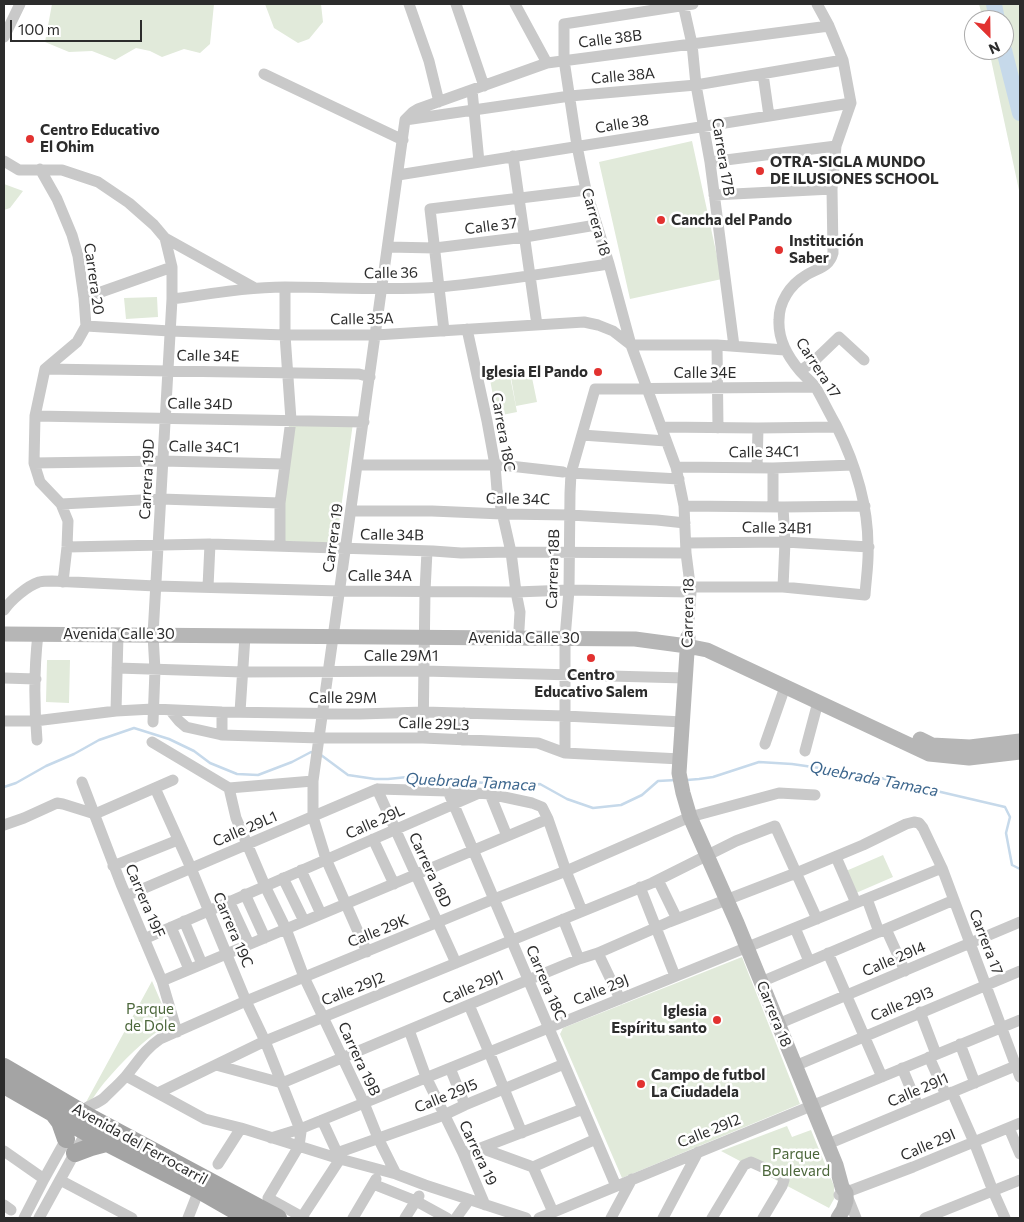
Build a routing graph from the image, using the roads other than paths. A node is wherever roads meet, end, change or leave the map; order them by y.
1 (20, 4) edge
2 (409, 4) edge
3 (456, 4) edge
4 (515, 4) edge
5 (686, 4) edge
6 (817, 4) edge
7 (635, 8) edge
8 (829, 26) junction
9 (4, 38) edge
10 (692, 44) junction
11 (564, 60) junction
12 (843, 60) junction
13 (547, 63) junction
14 (264, 74) dead end
15 (763, 74) junction
16 (696, 85) junction
17 (478, 88) junction
18 (570, 96) junction
19 (439, 102) junction
20 (851, 102) junction
21 (474, 110) junction
22 (768, 116) junction
23 (406, 120) junction
24 (703, 126) junction
25 (403, 140) junction
26 (577, 146) junction
27 (836, 146) junction
28 (513, 156) junction
29 (4, 161) edge
30 (479, 162) junction
31 (710, 162) junction
32 (40, 170) junction
33 (398, 175) junction
34 (832, 189) junction
35 (586, 190) junction
36 (714, 195) junction
37 (520, 198) junction
38 (596, 225) junction
39 (525, 236) junction
40 (165, 238) junction
41 (388, 247) junction
42 (435, 248) junction
43 (609, 264) junction
44 (172, 268) junction
45 (531, 276) junction
46 (285, 287) junction
47 (439, 287) junction
48 (255, 288) junction
49 (382, 289) junction
50 (84, 298) junction
51 (172, 299) junction
52 (537, 325) junction
53 (86, 326) junction
54 (467, 329) junction
55 (170, 331) junction
56 (444, 331) junction
57 (285, 335) junction
58 (376, 335) junction
59 (631, 345) junction
60 (717, 346) junction
61 (734, 346) junction
62 (785, 350) junction
63 (864, 360) dead end
64 (45, 369) junction
65 (168, 370) junction
66 (800, 370) junction
67 (287, 372) junction
68 (370, 377) junction
69 (646, 388) junction
70 (717, 388) junction
71 (815, 388) junction
72 (595, 389) joint
73 (35, 416) junction
74 (165, 418) junction
75 (291, 420) junction
76 (364, 422) junction
77 (661, 427) junction
78 (836, 427) junction
79 (718, 428) junction
80 (758, 428) junction
81 (582, 435) junction
82 (666, 441) junction
83 (163, 461) junction
84 (34, 463) junction
85 (284, 464) junction
86 (358, 465) junction
87 (495, 465) junction
88 (854, 465) junction
89 (676, 467) junction
90 (757, 468) junction
91 (773, 468) junction
92 (567, 473) junction
93 (679, 479) junction
94 (161, 499) junction
95 (280, 502) junction
96 (61, 504) junction
97 (684, 506) junction
98 (865, 506) junction
99 (778, 507) junction
100 (351, 511) junction
101 (502, 514) junction
102 (570, 515) junction
103 (684, 522) junction
104 (784, 542) junction
105 (158, 544) junction
106 (210, 544) junction
107 (280, 546) junction
108 (868, 546) junction
109 (67, 547) junction
110 (686, 548) junction
111 (346, 549) junction
112 (427, 551) junction
113 (511, 552) junction
114 (570, 552) junction
115 (63, 582) junction
116 (156, 586) junction
117 (208, 587) junction
118 (783, 587) junction
119 (691, 589) junction
120 (569, 590) junction
121 (340, 591) junction
122 (425, 591) junction
123 (516, 592) junction
124 (4, 610) edge
125 (4, 624) edge
126 (519, 629) junction
127 (153, 630) junction
128 (334, 632) junction
129 (424, 633) junction
130 (4, 634) edge
131 (38, 634) junction
132 (566, 634) junction
133 (118, 635) junction
134 (245, 636) junction
135 (688, 641) junction
136 (117, 668) junction
137 (155, 670) junction
138 (329, 671) junction
139 (424, 671) junction
140 (243, 672) junction
141 (565, 675) junction
142 (4, 678) edge
143 (685, 678) junction
144 (36, 679) junction
145 (785, 687) junction
146 (818, 702) junction
147 (153, 709) junction
148 (170, 710) junction
149 (116, 711) junction
150 (222, 712) junction
151 (240, 712) junction
152 (324, 712) junction
153 (424, 712) junction
154 (464, 713) junction
155 (566, 716) junction
156 (4, 721) edge
157 (36, 721) junction
158 (153, 722) dead end
159 (682, 722) junction
160 (222, 735) junction
161 (423, 738) junction
162 (37, 740) dead end
163 (462, 740) junction
164 (1020, 741) edge
165 (152, 742) dead end
166 (319, 742) junction
167 (765, 744) dead end
168 (805, 751) dead end
169 (1020, 752) edge
170 (566, 753) junction
171 (680, 766) junction
172 (173, 780) dead end
173 (313, 781) junction
174 (82, 782) dead end
175 (155, 788) junction
176 (229, 788) junction
177 (377, 789) junction
178 (448, 791) junction
179 (484, 793) junction
180 (815, 795) dead end
181 (453, 804) junction
182 (95, 814) junction
183 (313, 817) junction
184 (690, 817) junction
185 (548, 819) junction
186 (917, 822) joint
187 (4, 825) edge
188 (395, 829) junction
189 (508, 836) junction
190 (373, 839) junction
191 (178, 840) junction
192 (248, 844) junction
193 (473, 850) junction
194 (707, 856) junction
195 (836, 857) junction
196 (326, 859) junction
197 (114, 866) junction
198 (191, 868) junction
199 (942, 868) junction
200 (301, 870) junction
201 (566, 871) junction
202 (796, 873) junction
203 (416, 874) junction
204 (283, 878) junction
205 (658, 880) junction
206 (394, 884) junction
207 (265, 886) junction
208 (640, 888) junction
209 (245, 894) junction
210 (126, 896) junction
211 (494, 899) junction
212 (867, 899) junction
213 (726, 900) junction
214 (954, 900) junction
215 (229, 901) junction
216 (856, 903) junction
217 (346, 904) junction
218 (208, 911) junction
219 (582, 911) junction
220 (321, 914) junction
221 (563, 919) junction
222 (677, 919) junction
223 (817, 919) junction
224 (184, 921) junction
225 (304, 921) junction
226 (438, 922) junction
227 (1020, 922) edge
228 (171, 927) junction
229 (656, 928) junction
230 (795, 928) junction
231 (286, 929) junction
232 (882, 930) junction
233 (265, 938) junction
234 (144, 939) junction
235 (512, 941) junction
236 (970, 943) junction
237 (249, 944) junction
238 (747, 947) junction
239 (367, 952) junction
240 (598, 953) junction
241 (828, 953) junction
242 (227, 954) junction
243 (579, 960) junction
244 (809, 961) junction
245 (456, 963) junction
246 (202, 964) junction
247 (189, 970) junction
248 (1020, 970) edge
249 (905, 971) junction
250 (676, 976) junction
251 (304, 977) junction
252 (528, 980) junction
253 (162, 981) junction
254 (761, 982) junction
255 (986, 985) junction
256 (846, 996) junction
257 (620, 999) junction
258 (246, 1002) junction
259 (469, 1005) junction
260 (920, 1012) junction
261 (323, 1018) junction
262 (1020, 1020) edge
263 (778, 1024) junction
264 (1002, 1027) junction
265 (549, 1028) junction
266 (409, 1030) junction
267 (177, 1032) junction
268 (864, 1036) junction
269 (265, 1041) junction
270 (960, 1044) junction
271 (490, 1052) junction
272 (933, 1056) junction
273 (342, 1058) junction
274 (564, 1064) junction
275 (216, 1065) junction
276 (1018, 1065) edge
277 (795, 1066) junction
278 (4, 1067) edge
279 (450, 1068) junction
280 (902, 1068) junction
281 (126, 1076) junction
282 (882, 1076) junction
283 (426, 1077) junction
284 (1020, 1077) edge
285 (282, 1083) junction
286 (974, 1083) junction
287 (4, 1084) edge
288 (504, 1089) junction
289 (158, 1093) junction
290 (949, 1093) junction
291 (364, 1103) junction
292 (465, 1105) junction
293 (812, 1106) junction
294 (918, 1106) junction
295 (583, 1109) junction
296 (444, 1115) junction
297 (322, 1120) junction
298 (1020, 1123) edge
299 (82, 1126) junction
300 (241, 1128) junction
301 (1009, 1128) junction
302 (300, 1129) junction
303 (522, 1133) junction
304 (271, 1138) junction
305 (378, 1138) junction
306 (596, 1140) junction
307 (974, 1142) junction
308 (106, 1143) junction
309 (828, 1144) junction
310 (299, 1146) junction
311 (481, 1148) junction
312 (4, 1151) edge
313 (698, 1152) junction
314 (463, 1153) junction
315 (1020, 1154) edge
316 (339, 1156) junction
317 (218, 1164) dead end
318 (534, 1167) junction
319 (381, 1170) junction
320 (396, 1174) junction
321 (44, 1179) junction
322 (632, 1179) junction
323 (60, 1180) junction
324 (1020, 1180) edge
325 (373, 1184) junction
326 (425, 1186) junction
327 (616, 1186) junction
328 (199, 1190) junction
329 (993, 1191) junction
330 (843, 1192) junction
331 (468, 1200) junction
332 (416, 1201) junction
333 (485, 1205) junction
334 (553, 1212) junction
335 (26, 1218) edge
336 (39, 1218) edge
337 (132, 1218) edge
338 (188, 1218) edge
339 (248, 1218) edge
340 (278, 1218) edge
341 (303, 1218) edge
342 (353, 1218) edge
343 (405, 1218) edge
344 (447, 1218) edge
345 (456, 1218) edge
346 (526, 1218) edge
347 (539, 1218) edge
348 (611, 1218) edge
349 (664, 1218) edge
350 (712, 1218) edge
351 (763, 1218) edge
352 (827, 1218) edge
353 (838, 1218) edge
354 (856, 1218) edge
355 (925, 1218) edge
356 (1006, 1218) edge

1 - 9 street
2 - 19 street
3 - 17 street
4 - 13 street
5 - 7 street
5 - 10 street, Carrera 17B
6 - 8 street, Carrera 17
7 - 11 street, Carrera 18
8 - 10 street, Calle 38B
8 - 12 street, Carrera 17
10 - 11 street, Calle 38B
10 - 16 street, Carrera 17B
11 - 13 street, Calle 38B
11 - 18 street, Carrera 18
12 - 15 street, Calle 38A
12 - 20 street, Carrera 17
13 - 17 street, Calle 38B
14 - 25 street
15 - 16 street, Calle 38A
15 - 22 street
16 - 18 street, Calle 38A
16 - 24 street, Carrera 17B
17 - 19 street, Calle 38B
17 - 21 street
18 - 21 street, Calle 38A
18 - 26 street, Carrera 18
19 - 23 street, Calle 38B
20 - 22 street, Calle 38
20 - 27 street, Carrera 17
21 - 23 street, Calle 38A
21 - 30 street
22 - 24 street, Calle 38
23 - 25 street, Carrera 19
24 - 26 street, Calle 38
24 - 31 street, Carrera 17B
25 - 33 street, Carrera 19
26 - 28 street, Calle 38
26 - 35 street, Carrera 18
27 - 31 street
27 - 34 street, Carrera 17
28 - 30 street, Calle 38
28 - 37 street
29 - 32 street
30 - 33 street, Calle 38
31 - 36 street, Carrera 17B
32 - 40 street
32 - 50 street, Carrera 20
33 - 41 street, Carrera 19
34 - 36 street
34 - 62 street, Carrera 17
35 - 37 street
35 - 38 street, Carrera 18
36 - 61 street, Carrera 17B
37 - 39 street
37 - 42 street
38 - 39 street, Calle 37
38 - 43 street, Carrera 18
39 - 42 street, Calle 37
39 - 45 street
40 - 44 street, Carrera 19D
40 - 48 street
41 - 42 street, Calle 37
41 - 49 street, Carrera 19
42 - 47 street
43 - 45 street, Calle 36
43 - 59 street, Carrera 18
44 - 50 street
44 - 51 street, Carrera 19D
45 - 47 street, Calle 36
45 - 52 street
46 - 48 street, Calle 36
46 - 49 street, Calle 36
46 - 57 street
47 - 49 street, Calle 36
47 - 56 street
48 - 51 street, Calle 36
49 - 58 street, Carrera 19
50 - 53 street, Carrera 20
51 - 55 street, Carrera 19D
52 - 54 street, Calle 35A
52 - 59 street, Calle 35A
53 - 55 street, Calle 35A
53 - 64 street, Carrera 20
54 - 56 street, Calle 35A
54 - 87 street, Carrera 18C
55 - 57 street, Calle 35A
55 - 65 street, Carrera 19D
56 - 58 street, Calle 35A
57 - 58 street, Calle 35A
57 - 67 street
58 - 68 street, Carrera 19
59 - 60 street
59 - 69 street, Carrera 18
60 - 61 street
60 - 70 street
61 - 62 street
62 - 66 street, Carrera 17
63 - 66 street
64 - 65 street, Calle 34E
64 - 73 street
65 - 67 street, Calle 34E
65 - 74 street, Carrera 19D
66 - 71 street, Carrera 17
67 - 68 street, Calle 34E
67 - 75 street
68 - 76 street, Carrera 19
69 - 70 street, Calle 34E
69 - 72 street, Calle 34E
69 - 77 street, Carrera 18
70 - 71 street, Calle 34E
70 - 79 street
71 - 78 street, Carrera 17
72 - 81 street, Carrera 18B
73 - 74 street, Calle 34D
73 - 84 street
74 - 75 street, Calle 34D
74 - 83 street, Carrera 19D
75 - 76 street, Calle 34D
75 - 85 street
76 - 86 street, Carrera 19
77 - 79 street
77 - 82 street, Carrera 18
78 - 80 street
78 - 88 street, Carrera 17
79 - 80 street
80 - 90 street
81 - 82 street
81 - 92 street, Carrera 18B
82 - 89 street, Carrera 18
83 - 84 street, Calle 34C1
83 - 85 street, Calle 34C1
83 - 94 street, Carrera 19D
84 - 96 street
85 - 95 street
86 - 87 street
86 - 100 street, Carrera 19
87 - 92 street
87 - 101 street, Carrera 18C
88 - 91 street, Calle 34C1
88 - 98 street, Carrera 17
89 - 90 street, Calle 34C1
89 - 93 street, Carrera 18
90 - 91 street, Calle 34C1
91 - 99 street
92 - 93 street
92 - 102 street, Carrera 18B
93 - 97 street, Carrera 18
94 - 95 street
94 - 96 street
94 - 105 street, Carrera 19D
95 - 107 street
96 - 109 street
97 - 99 street
97 - 103 street, Carrera 18
98 - 99 street
98 - 108 street, Carrera 17
99 - 104 street
100 - 101 street, Calle 34C
100 - 111 street, Carrera 19
101 - 102 street, Calle 34C
101 - 113 street, Carrera 18C
102 - 103 street, Calle 34C
102 - 114 street, Carrera 18B
103 - 110 street, Carrera 18
104 - 108 street, Calle 34B1
104 - 110 street, Calle 34B1
104 - 118 street
105 - 106 street, Calle 34B
105 - 109 street, Calle 34B
105 - 116 street, Carrera 19D
106 - 107 street, Calle 34B
106 - 117 street
107 - 111 street, Calle 34B
108 - 118 street, Carrera 17
109 - 115 street
110 - 114 street, Calle 34B
110 - 119 street, Carrera 18
111 - 112 street, Calle 34B
111 - 121 street, Carrera 19
112 - 113 street, Calle 34B
112 - 122 street
113 - 114 street, Calle 34B
113 - 123 street, Carrera 18C
114 - 120 street, Carrera 18B
115 - 116 street, Calle 34A
115 - 124 street, Calle 34A
116 - 117 street, Calle 34A
116 - 127 street, Carrera 19D
117 - 121 street, Calle 34A
118 - 119 street
119 - 120 street, Calle 34A
119 - 135 street, Carrera 18
120 - 123 street, Calle 34A
120 - 132 street, Carrera 18B
121 - 122 street, Calle 34A
121 - 128 street, Carrera 19
122 - 123 street, Calle 34A
122 - 129 street
123 - 126 street, Carrera 18C
125 - 127 main road, Avenida Calle 30
126 - 129 main road, Avenida Calle 30
126 - 132 main road, Avenida Calle 30
127 - 128 main road, Avenida Calle 30
127 - 133 main road, Avenida Calle 30
127 - 134 main road, Avenida Calle 30
127 - 137 street, Carrera 19D
128 - 129 main road, Avenida Calle 30
128 - 134 main road, Avenida Calle 30
128 - 138 street, Carrera 19
129 - 132 main road, Avenida Calle 30
129 - 139 street
130 - 131 main road, Avenida Calle 30
131 - 133 main road, Avenida Calle 30
131 - 144 street
132 - 135 main road, Avenida Calle 30
132 - 141 street, Carrera 18B
133 - 136 street
134 - 140 street
135 - 143 main road, Carrera 18
135 - 145 main road, Avenida Calle 30
135 - 164 main road, Avenida Calle 30
136 - 137 street, Calle 29M1
136 - 149 street
137 - 140 street, Calle 29M1
137 - 147 street, Carrera 19D
138 - 139 street, Calle 29M1
138 - 140 street, Calle 29M1
138 - 152 street, Carrera 19
139 - 141 street, Calle 29M1
139 - 153 street
140 - 151 street
141 - 143 street, Calle 29M1
141 - 155 street, Carrera 18B
142 - 144 street
143 - 159 main road, Carrera 18
144 - 157 street
145 - 146 main road, Avenida Calle 30
145 - 167 street
146 - 168 street
146 - 169 main road, Avenida Calle 30
147 - 148 street, Calle 29M
147 - 149 street, Calle 29M
147 - 158 street, Carrera 19D
148 - 150 street, Calle 29M
148 - 160 street, Calle 29L3
149 - 157 street, Calle 29M
150 - 151 street, Calle 29M
150 - 160 street
151 - 152 street, Calle 29M
152 - 153 street, Calle 29M
152 - 166 street, Carrera 19
153 - 154 street, Calle 29M
153 - 161 street
154 - 155 street, Calle 29M
154 - 163 street
155 - 159 street, Calle 29M
155 - 170 street, Carrera 18B
156 - 157 street, Calle 29M
157 - 162 street
159 - 171 main road, Carrera 18
160 - 166 street, Calle 29L3
161 - 163 street, Calle 29L3
161 - 166 street, Calle 29L3
163 - 170 street, Calle 29L3
165 - 176 street
166 - 173 street, Carrera 19
170 - 171 street, Calle 29L3
171 - 184 main road, Carrera 18
172 - 175 street
173 - 176 street
173 - 183 street, Carrera 19
174 - 182 street, Carrera 19F
175 - 182 street
175 - 191 street, Carrera 19C
176 - 192 street, Carrera 19B
177 - 178 street
177 - 183 street, Calle 29L1
177 - 188 street, Carrera 18D
178 - 179 street
178 - 181 street, Carrera 18C
179 - 181 street, Calle 29L
179 - 185 street
179 - 189 street
180 - 184 street
181 - 188 street, Calle 29L
181 - 193 street, Carrera 18C
182 - 187 street
182 - 197 street, Carrera 19F
183 - 192 street, Calle 29L1
183 - 196 street, Carrera 19
184 - 194 main road, Carrera 18
184 - 201 street, Calle 29K
185 - 189 street
185 - 201 street
186 - 195 street, Calle 29J1
186 - 199 street, Carrera 17
188 - 190 street, Calle 29L
188 - 203 street, Carrera 18D
189 - 193 street
190 - 196 street, Calle 29L
190 - 206 street
191 - 197 street
191 - 198 street, Carrera 19C
192 - 198 street, Calle 29L1
192 - 207 street, Carrera 19B
193 - 203 street
193 - 211 street, Carrera 18C
194 - 202 street, Calle 29J2
194 - 205 street, Calle 29J2
194 - 213 main road, Carrera 18
195 - 202 street, Calle 29J1
195 - 216 street
196 - 200 street, Calle 29L
196 - 217 street, Carrera 19
197 - 210 street, Carrera 19F
198 - 210 street, Calle 29L1
198 - 218 street, Carrera 19C
199 - 212 street, Calle 29J
199 - 214 street, Carrera 17
200 - 204 street, Calle 29L
200 - 220 street
201 - 211 street, Calle 29K
201 - 219 street
202 - 213 street, Calle 29J1
202 - 223 street
203 - 206 street
203 - 226 street, Carrera 18D
204 - 207 street, Calle 29L
204 - 225 street
205 - 208 street, Calle 29J2
205 - 222 street
206 - 217 street
207 - 209 street, Calle 29L
207 - 231 street, Carrera 19B
208 - 219 street, Calle 29J2
208 - 229 street
209 - 215 street, Calle 29L
209 - 233 street
210 - 234 street, Carrera 19F
211 - 226 street, Calle 29K
211 - 235 street, Carrera 18C
212 - 216 street, Calle 29J
212 - 232 street
213 - 222 street, Calle 29J1
213 - 238 main road, Carrera 18
214 - 232 street
214 - 236 street, Carrera 17
215 - 218 street, Calle 29L
215 - 237 street
216 - 223 street, Calle 29J
217 - 220 street
217 - 239 street, Carrera 19
218 - 224 street, Calle 29L
218 - 242 street, Carrera 19C
219 - 221 street, Calle 29J2
220 - 225 street
221 - 235 street, Calle 29J2
221 - 243 street
222 - 229 street, Calle 29J1
223 - 230 street, Calle 29J
224 - 228 street, Calle 29L
224 - 246 street
225 - 231 street
226 - 239 street, Calle 29K
226 - 245 street, Carrera 18D
227 - 236 street, Calle 29I4
228 - 234 street, Calle 29L
228 - 247 street
229 - 240 street, Calle 29J1
229 - 250 street
230 - 238 street, Calle 29J
230 - 244 street
231 - 233 street
231 - 251 street, Carrera 19B
232 - 241 street
232 - 249 street
233 - 237 street
234 - 253 street, Carrera 19F
235 - 245 street, Calle 29J2
235 - 252 street, Carrera 18C
236 - 249 street, Calle 29I4
236 - 255 street, Carrera 17
237 - 242 street
238 - 250 street, Calle 29J
238 - 254 main road, Carrera 18
239 - 251 street, Calle 29K
240 - 243 street, Calle 29J1
240 - 257 street
241 - 244 street
241 - 256 street
242 - 246 street
242 - 258 street, Carrera 19C
243 - 252 street, Calle 29J1
244 - 254 street
245 - 261 street, Calle 29J2
246 - 247 street
247 - 253 street
248 - 255 street, Calle 29I3
249 - 256 street, Calle 29I4
250 - 257 street, Calle 29J
251 - 258 street, Calle 29K
251 - 261 street, Carrera 19B
252 - 259 street, Calle 29J1
252 - 265 street, Carrera 18C
253 - 267 street, Carrera 19F
254 - 263 main road, Carrera 18
255 - 260 street, Calle 29I3
255 - 264 street, Carrera 17
256 - 263 street, Calle 29I4
256 - 268 street
257 - 265 street, Calle 29J
258 - 267 street, Calle 29K
258 - 269 street, Carrera 19C
259 - 266 street, Calle 29J1
259 - 271 street
260 - 268 street, Calle 29I3
260 - 272 street
261 - 269 street, Calle 29J2
261 - 273 street, Carrera 19B
262 - 264 street, Calle 29I2
263 - 277 main road, Carrera 18
264 - 270 street, Calle 29I2
264 - 276 street, Carrera 17
265 - 271 street, Calle 29J
265 - 274 street, Carrera 18C
266 - 273 street, Calle 29J1
266 - 283 street, Carrera 19
267 - 281 street, Calle 29K
268 - 277 street, Calle 29I3
268 - 282 street
269 - 275 street, Calle 29J2
269 - 285 street, Carrera 19C
270 - 272 street, Calle 29I2
270 - 286 street
271 - 279 street, Calle 29J
271 - 288 street
272 - 280 street, Calle 29I2
272 - 290 street
273 - 285 street, Calle 29J1
273 - 291 street, Carrera 19B
274 - 288 street, Calle 29I5
274 - 295 street, Carrera 18C
275 - 285 street
275 - 289 street, Calle 29J2
276 - 284 street, Carrera 17
276 - 286 street, Calle 29I1
277 - 293 main road, Carrera 18
278 - 299 main road, Avenida del Ferrocarril
279 - 283 street, Calle 29J
279 - 292 street
280 - 282 street, Calle 29I2
280 - 294 street
281 - 289 street
281 - 299 street, Calle 29K
282 - 293 street, Calle 29I2
283 - 291 street, Calle 29J
283 - 296 street, Carrera 19
285 - 302 street, Carrera 19C
286 - 290 street, Calle 29I1
287 - 299 main road, Avenida del Ferrocarril
288 - 292 street, Calle 29I5
288 - 303 street
289 - 300 street
290 - 294 street, Calle 29I1
290 - 307 street
291 - 297 street, Calle 29J
291 - 305 street, Carrera 19B
292 - 296 street, Calle 29I5
293 - 309 main road, Carrera 18
293 - 313 street, Calle 29I2
294 - 309 street, Calle 29I1
295 - 303 street
295 - 306 street, Carrera 18C
296 - 305 street, Calle 29I5
296 - 314 street, Carrera 19
297 - 302 street, Calle 29J
297 - 316 street
298 - 301 street, Calle 29I
299 - 308 main road, Avenida del Ferrocarril
299 - 308 main road
299 - 321 street
299 - 323 street
299 - 340 main road, Avenida del Ferrocarril
300 - 304 street
300 - 317 street
301 - 307 street, Calle 29I
301 - 315 street
302 - 304 street, Calle 29J
302 - 310 street, Carrera 19C
303 - 311 street
304 - 310 street
305 - 316 street, Calle 29I5
305 - 320 street, Carrera 19B
306 - 318 street
306 - 327 street, Carrera 18C
307 - 329 street
307 - 330 street, Calle 29I
308 - 328 main road, Avenida del Ferrocarril
309 - 330 main road, Carrera 18
310 - 316 street
310 - 341 street
311 - 314 street
311 - 318 street
312 - 321 street
313 - 322 street, Calle 29I2
313 - 349 street
314 - 333 street, Carrera 19
316 - 319 street
316 - 341 street
318 - 334 street
319 - 320 street
319 - 325 street
320 - 326 street
321 - 335 street
322 - 327 street, Calle 29I2
322 - 348 street
323 - 336 street
323 - 337 street
324 - 329 street
325 - 332 street
325 - 342 street
326 - 331 street, Carrera 19
326 - 332 street
327 - 334 street, Calle 29I2
328 - 338 street
328 - 339 main road, Avenida del Ferrocarril
329 - 355 street
329 - 356 street
330 - 352 main road
330 - 353 main road
330 - 354 street, Carrera 18
331 - 333 street, Carrera 19
331 - 345 street
332 - 343 street
332 - 344 street
333 - 346 street, Carrera 19
334 - 347 street
350 - 351 street

